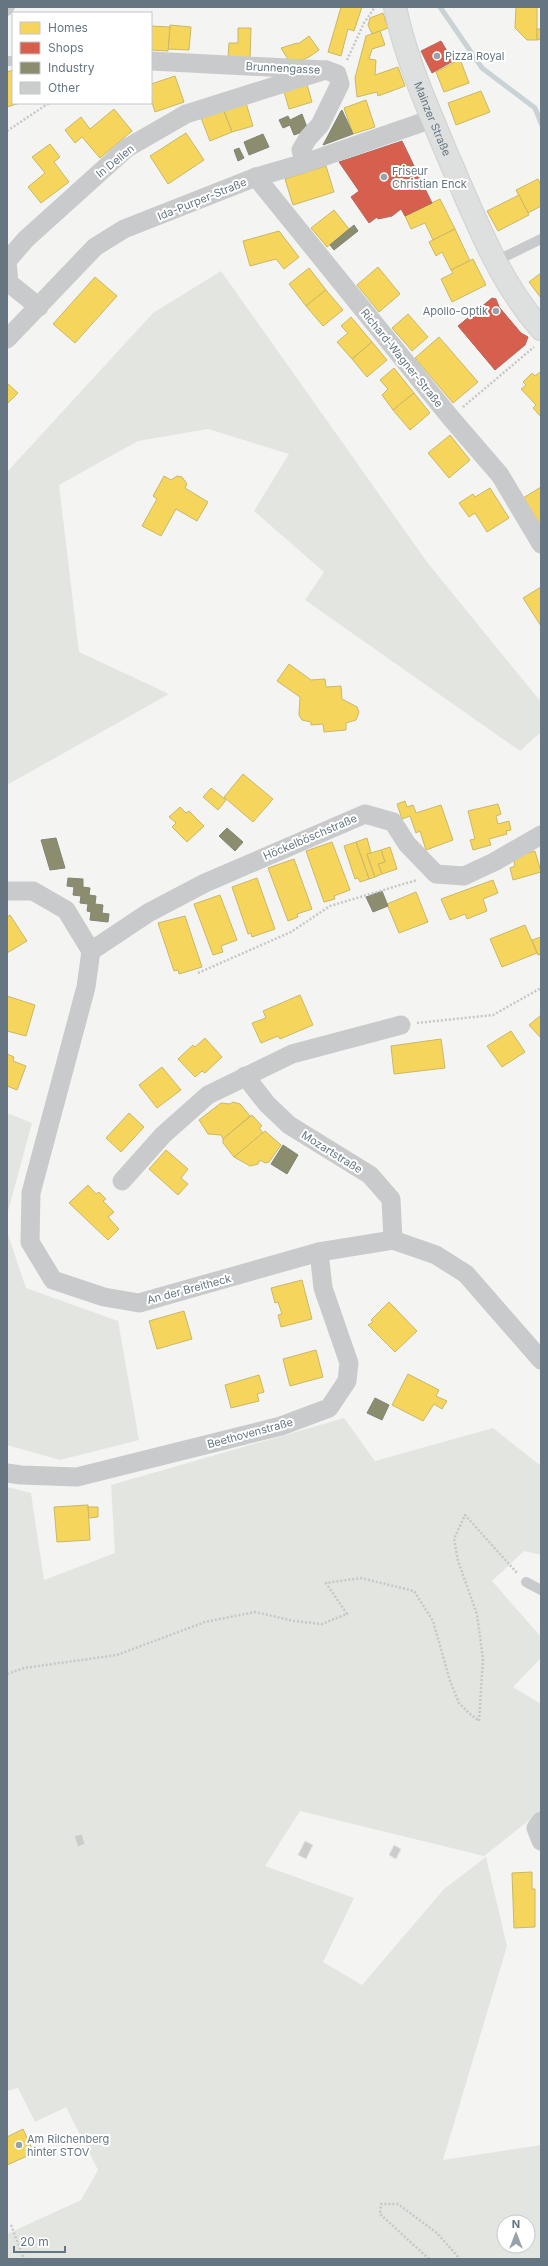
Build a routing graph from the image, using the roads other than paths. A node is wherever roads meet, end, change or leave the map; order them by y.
1 (10, 7) edge
2 (395, 7) edge
3 (7, 11) edge
4 (152, 61) edge
5 (332, 74) junction
6 (432, 119) junction
7 (305, 163) junction
8 (256, 177) junction
9 (541, 239) edge
10 (494, 262) junction
11 (39, 307) junction
12 (538, 338) edge
13 (7, 339) edge
14 (541, 544) edge
15 (541, 835) edge
16 (7, 890) edge
17 (91, 951) junction
18 (401, 1025) road end
19 (245, 1076) junction
20 (122, 1180) dead end
21 (393, 1240) junction
22 (319, 1252) junction
23 (541, 1360) edge
24 (7, 1473) edge
25 (526, 1582) road end
26 (541, 1590) edge
27 (541, 1821) edge
28 (541, 1841) edge

1 - 3 lane
2 - 6 main road, Mainzer Straße
4 - 5 street, Brunnengasse
5 - 7 street
5 - 11 street, In Dellen
6 - 7 street, Ida-Purper-Straße
6 - 10 main road, Mainzer Straße
7 - 8 street, Ida-Purper-Straße
8 - 11 street, Ida-Purper-Straße
8 - 14 street, Richard-Wagner-Straße
9 - 10 lane
10 - 12 main road, Mainzer Straße
11 - 13 street, Ida-Purper-Straße
15 - 17 street, Höckelböschstraße
16 - 17 street
17 - 22 street, An der Breitheck
18 - 19 street
19 - 20 street
19 - 21 street, Mozartstraße
21 - 22 street, An der Breitheck
21 - 23 street, An der Breitheck
22 - 24 street, Beethovenstraße
25 - 26 lane
27 - 28 street

